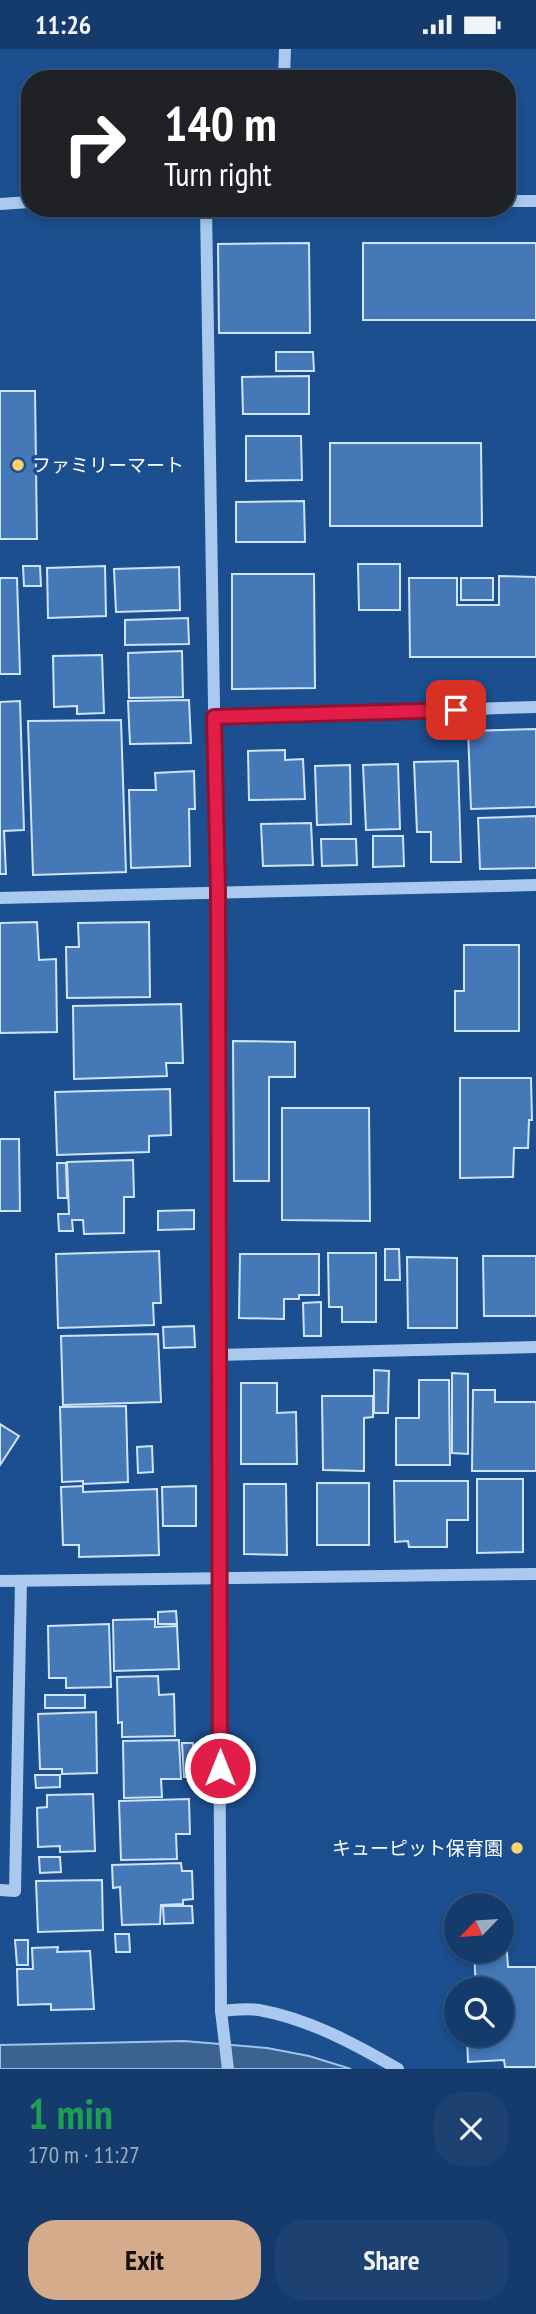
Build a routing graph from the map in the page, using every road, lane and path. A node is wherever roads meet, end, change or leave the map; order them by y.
1 (285, 49) edge
2 (284, 70) edge
3 (516, 201) edge
4 (536, 201) edge
5 (21, 203) edge
6 (0, 204) edge
7 (206, 217) edge
8 (536, 707) edge
9 (214, 717) junction
10 (536, 885) edge
11 (218, 891) junction
12 (0, 898) edge
13 (536, 1347) edge
14 (217, 1355) junction
15 (536, 1574) edge
16 (218, 1579) junction
17 (0, 1581) edge
18 (21, 1581) junction
19 (0, 1891) edge
20 (221, 2011) junction
21 (229, 2069) edge
22 (398, 2069) edge

1 - 2 street
3 - 4 street
5 - 6 street
7 - 9 street
8 - 9 street
9 - 11 street
10 - 11 street
11 - 12 street
11 - 14 street
13 - 14 street
14 - 16 street
15 - 16 street
16 - 18 street
16 - 20 street
17 - 18 street
18 - 19 street
20 - 21 street
20 - 22 street

